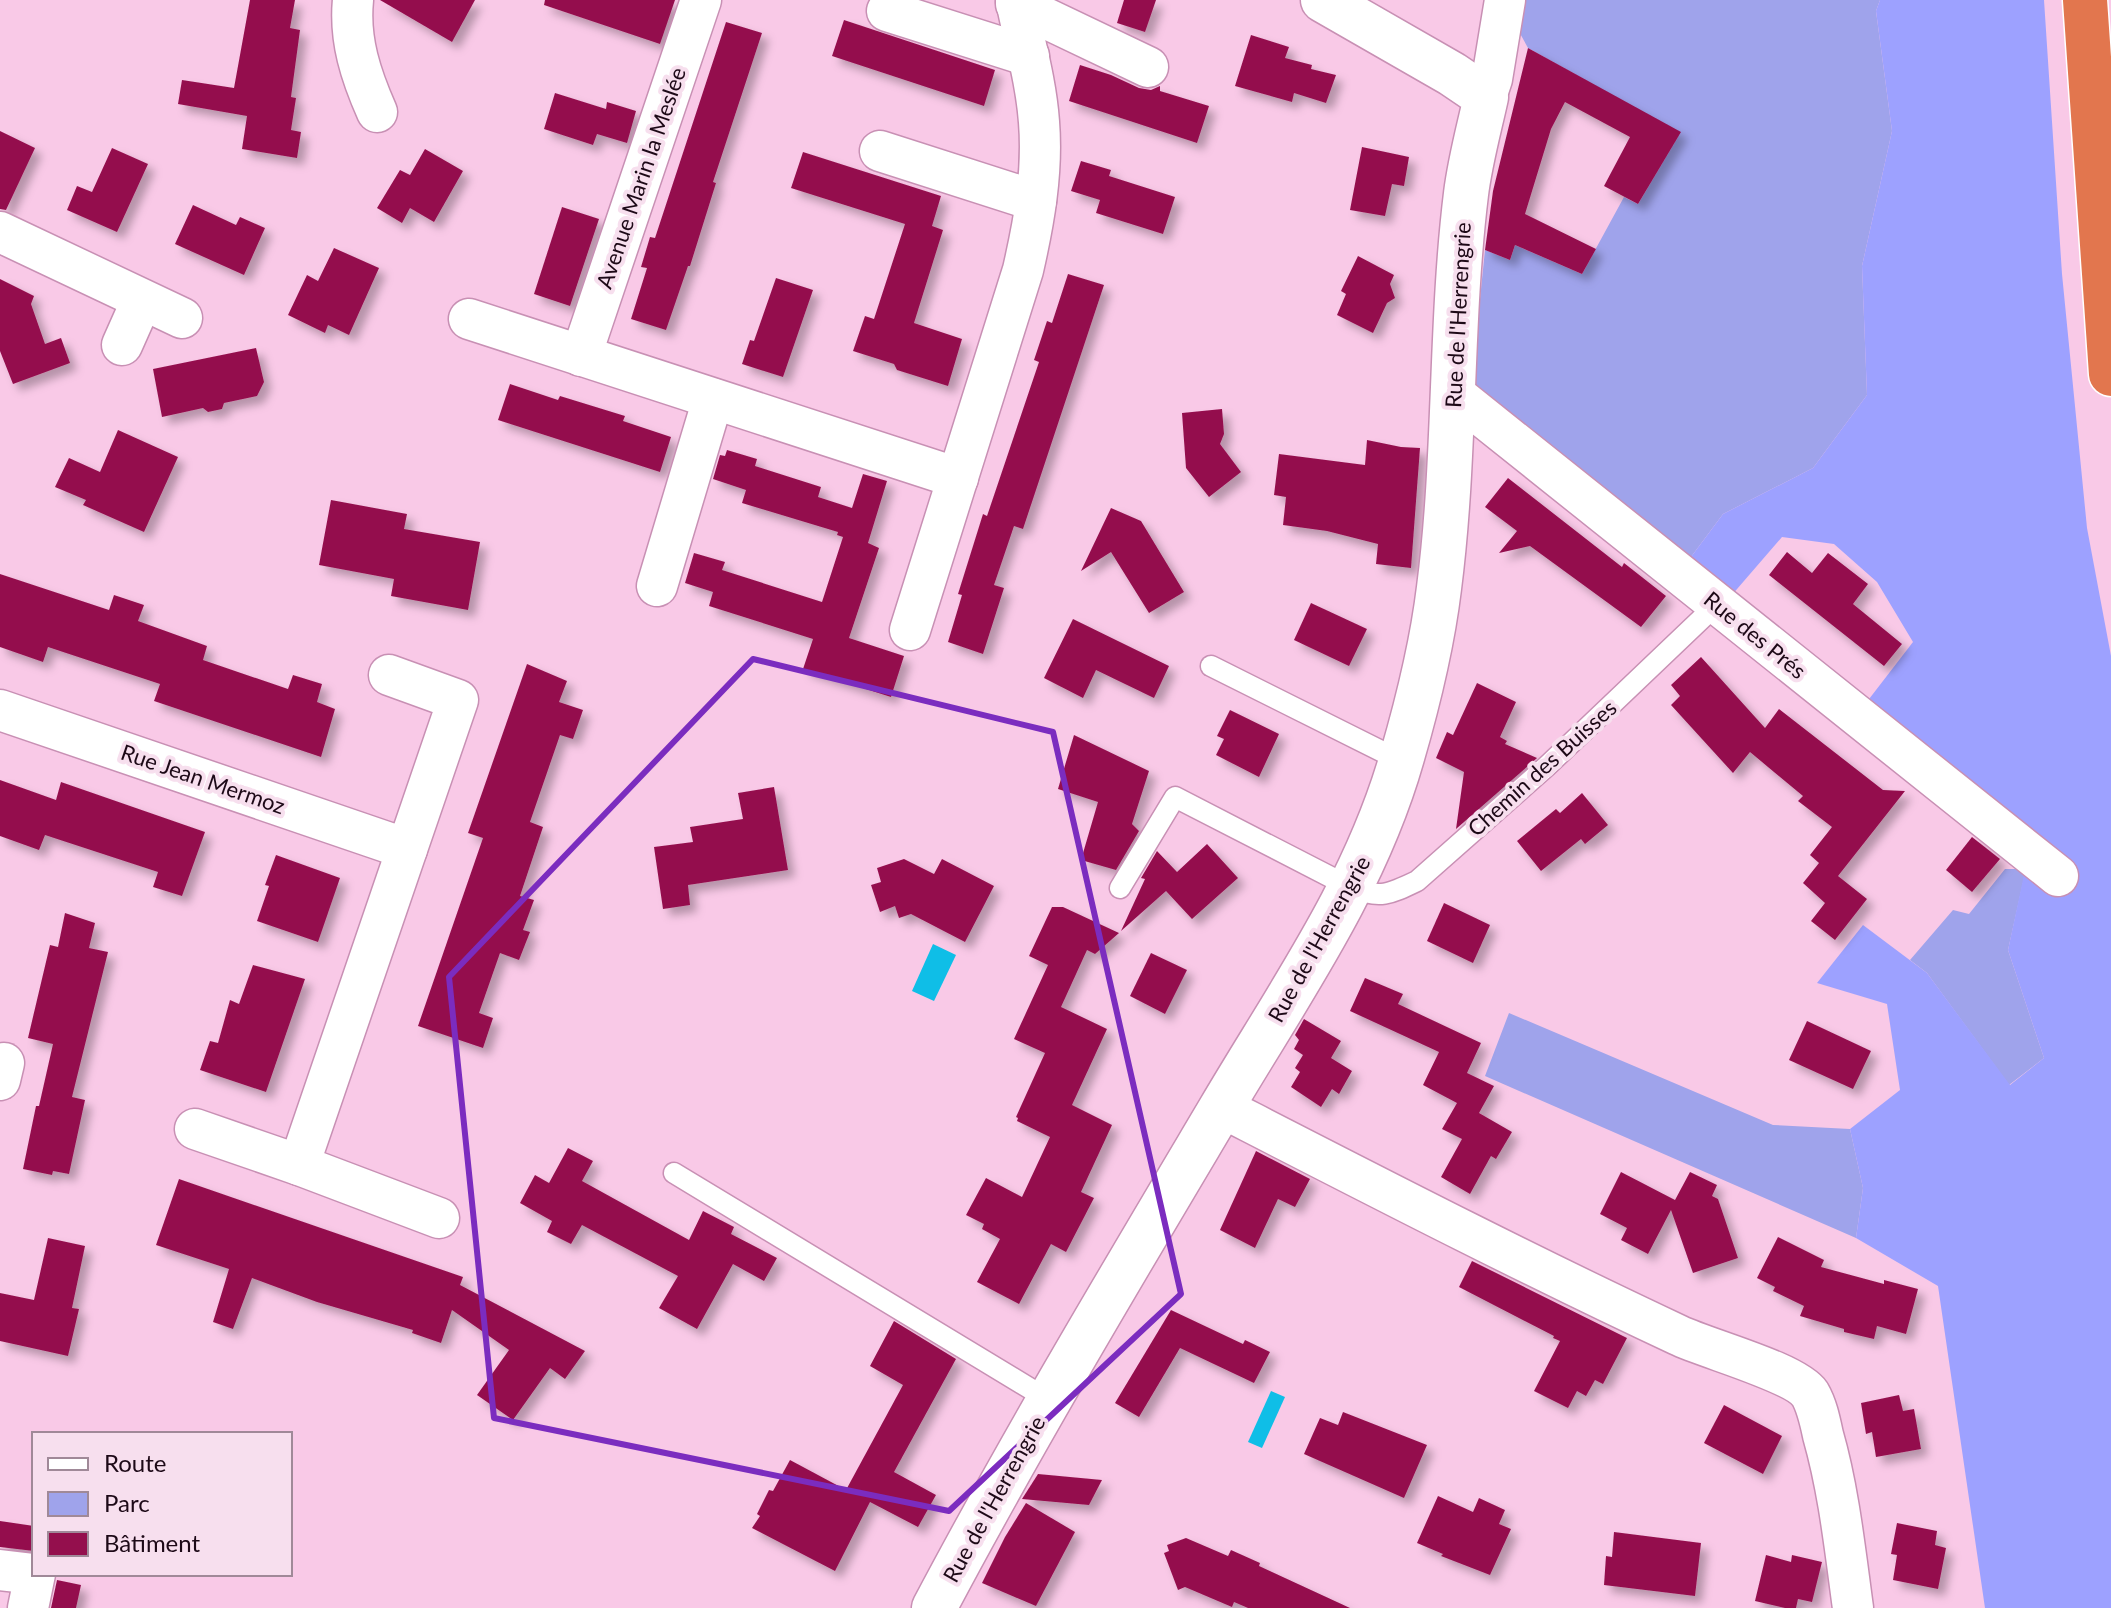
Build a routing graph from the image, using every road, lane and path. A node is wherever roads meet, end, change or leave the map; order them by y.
1 (353, 0) edge
2 (701, 0) edge
3 (1323, 0) edge
4 (1505, 0) edge
5 (2085, 0) edge
6 (1016, 2) edge
7 (887, 11) dead end
8 (1029, 56) junction
9 (1148, 67) dead end
10 (1486, 97) junction
11 (377, 112) dead end
12 (880, 151) dead end
13 (1036, 201) junction
14 (0, 232) edge
15 (142, 300) junction
16 (182, 318) dead end
17 (469, 319) dead end
18 (122, 345) dead end
19 (581, 356) junction
20 (2111, 374) edge
21 (1453, 393) junction
22 (713, 399) junction
23 (958, 478) junction
24 (657, 586) dead end
25 (1716, 605) junction
26 (910, 630) dead end
27 (1211, 666) dead end
28 (389, 675) dead end
29 (0, 710) edge
30 (1401, 761) junction
31 (407, 849) junction
32 (2058, 876) dead end
33 (1120, 888) dead end
34 (1352, 888) junction
35 (1221, 1107) junction
36 (195, 1129) dead end
37 (299, 1165) junction
38 (674, 1173) dead end
39 (439, 1218) dead end
40 (1049, 1400) junction
41 (0, 1570) edge
42 (32, 1574) edge
43 (34, 1576) edge
44 (28, 1608) edge
45 (934, 1608) edge
46 (1853, 1608) edge

1 - 11 street
2 - 19 street, Avenue Marin la Meslée
3 - 10 street
4 - 10 street
5 - 20 highway
6 - 8 street
6 - 9 street
7 - 8 street
8 - 13 street
10 - 21 street, Rue de l'Herrengrie
12 - 13 street
13 - 23 street
14 - 15 street
15 - 16 street
15 - 18 street
17 - 19 street
19 - 22 street
21 - 25 street, Rue des Prés
21 - 30 street, Rue de l'Herrengrie
22 - 23 street
22 - 24 street
23 - 26 street
25 - 32 street, Rue des Prés
25 - 34 lane, Chemin des Buisses
27 - 30 lane
28 - 31 street
29 - 31 street, Rue Jean Mermoz
30 - 34 street, Rue de l'Herrengrie
31 - 37 street
33 - 34 lane
34 - 35 street, Rue de l'Herrengrie
35 - 40 street, Rue de l'Herrengrie
35 - 46 street
36 - 37 street
37 - 39 street
38 - 40 lane
40 - 45 street, Rue de l'Herrengrie
41 - 42 street
43 - 44 street

